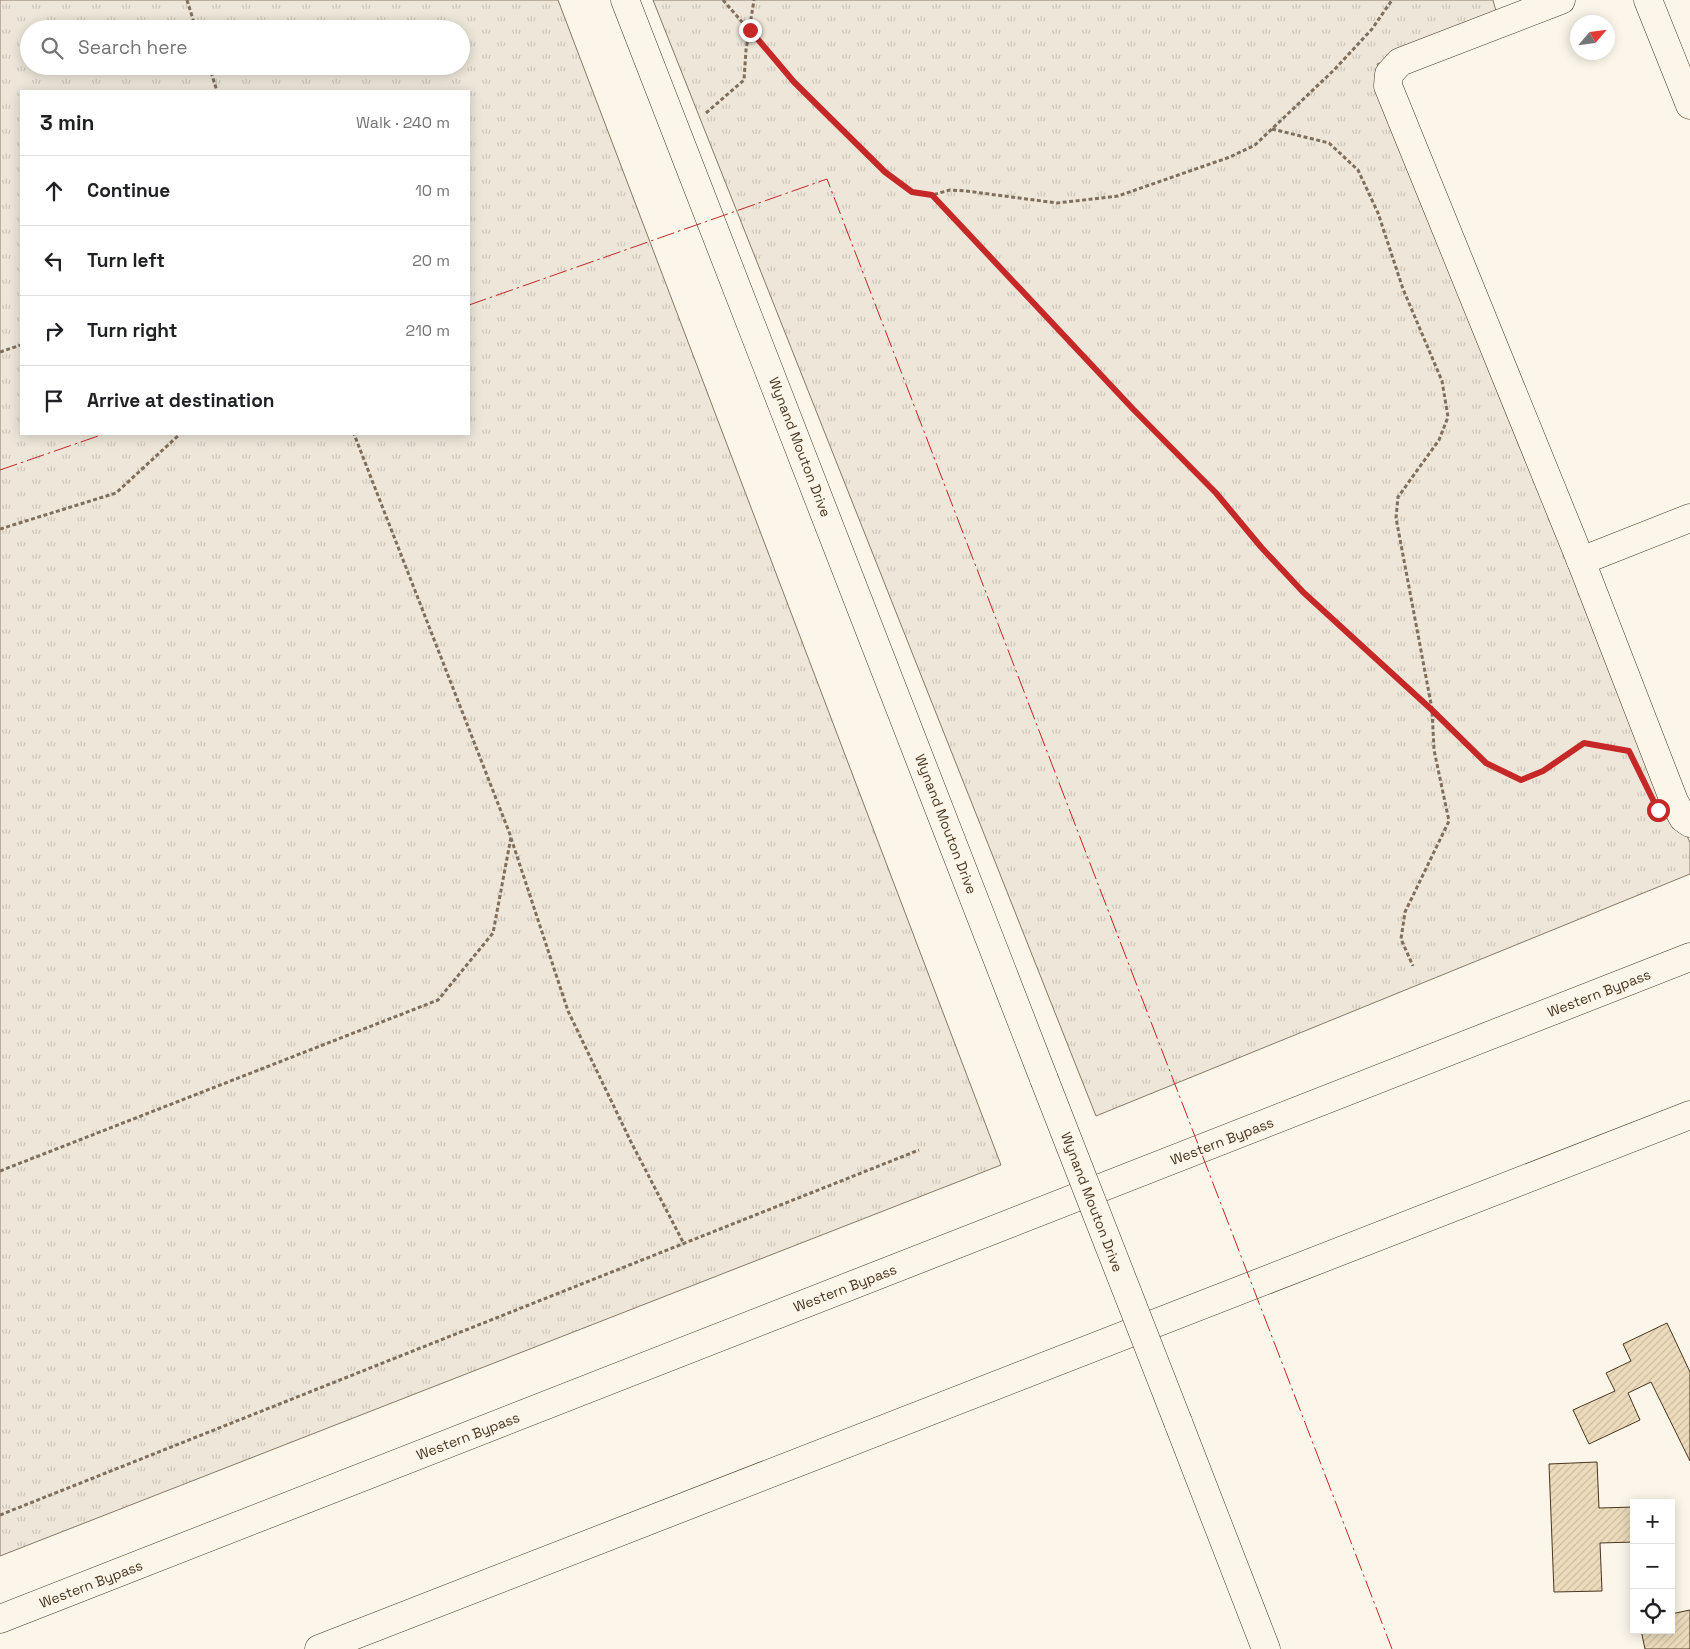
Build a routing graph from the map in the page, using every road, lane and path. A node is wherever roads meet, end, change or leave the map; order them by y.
1 (187, 0) edge
2 (625, 0) edge
3 (723, 0) edge
4 (754, 0) edge
5 (1392, 0) edge
6 (1561, 0) edge
7 (1648, 0) edge
8 (193, 20) edge
9 (750, 30) junction
10 (212, 75) edge
11 (217, 90) edge
12 (1690, 105) edge
13 (706, 113) dead end
14 (1272, 129) junction
15 (932, 195) junction
16 (20, 345) edge
17 (0, 352) edge
18 (179, 435) edge
19 (354, 435) edge
20 (1690, 518) edge
21 (0, 529) edge
22 (1581, 561) junction
23 (1432, 710) junction
24 (1629, 751) dead end
25 (1690, 823) edge
26 (511, 838) junction
27 (1690, 957) edge
28 (1413, 966) dead end
29 (1690, 1115) edge
30 (919, 1150) dead end
31 (0, 1171) edge
32 (684, 1244) junction
33 (0, 1515) edge
34 (0, 1619) edge
35 (319, 1649) edge
36 (1266, 1649) edge

1 - 8 path
2 - 36 main road, Wynand Mouton Drive, bridge
3 - 9 path
4 - 9 path
5 - 14 path
6 - 22 main road
7 - 12 main road
9 - 13 path
9 - 15 path
10 - 11 path
14 - 15 path
14 - 23 path
15 - 23 path
16 - 17 path
18 - 21 path
19 - 26 path
20 - 22 main road
22 - 25 main road
23 - 24 path
23 - 28 path
26 - 31 path
26 - 32 path
27 - 34 main road, Western Bypass
29 - 35 main road
30 - 32 path
32 - 33 path

